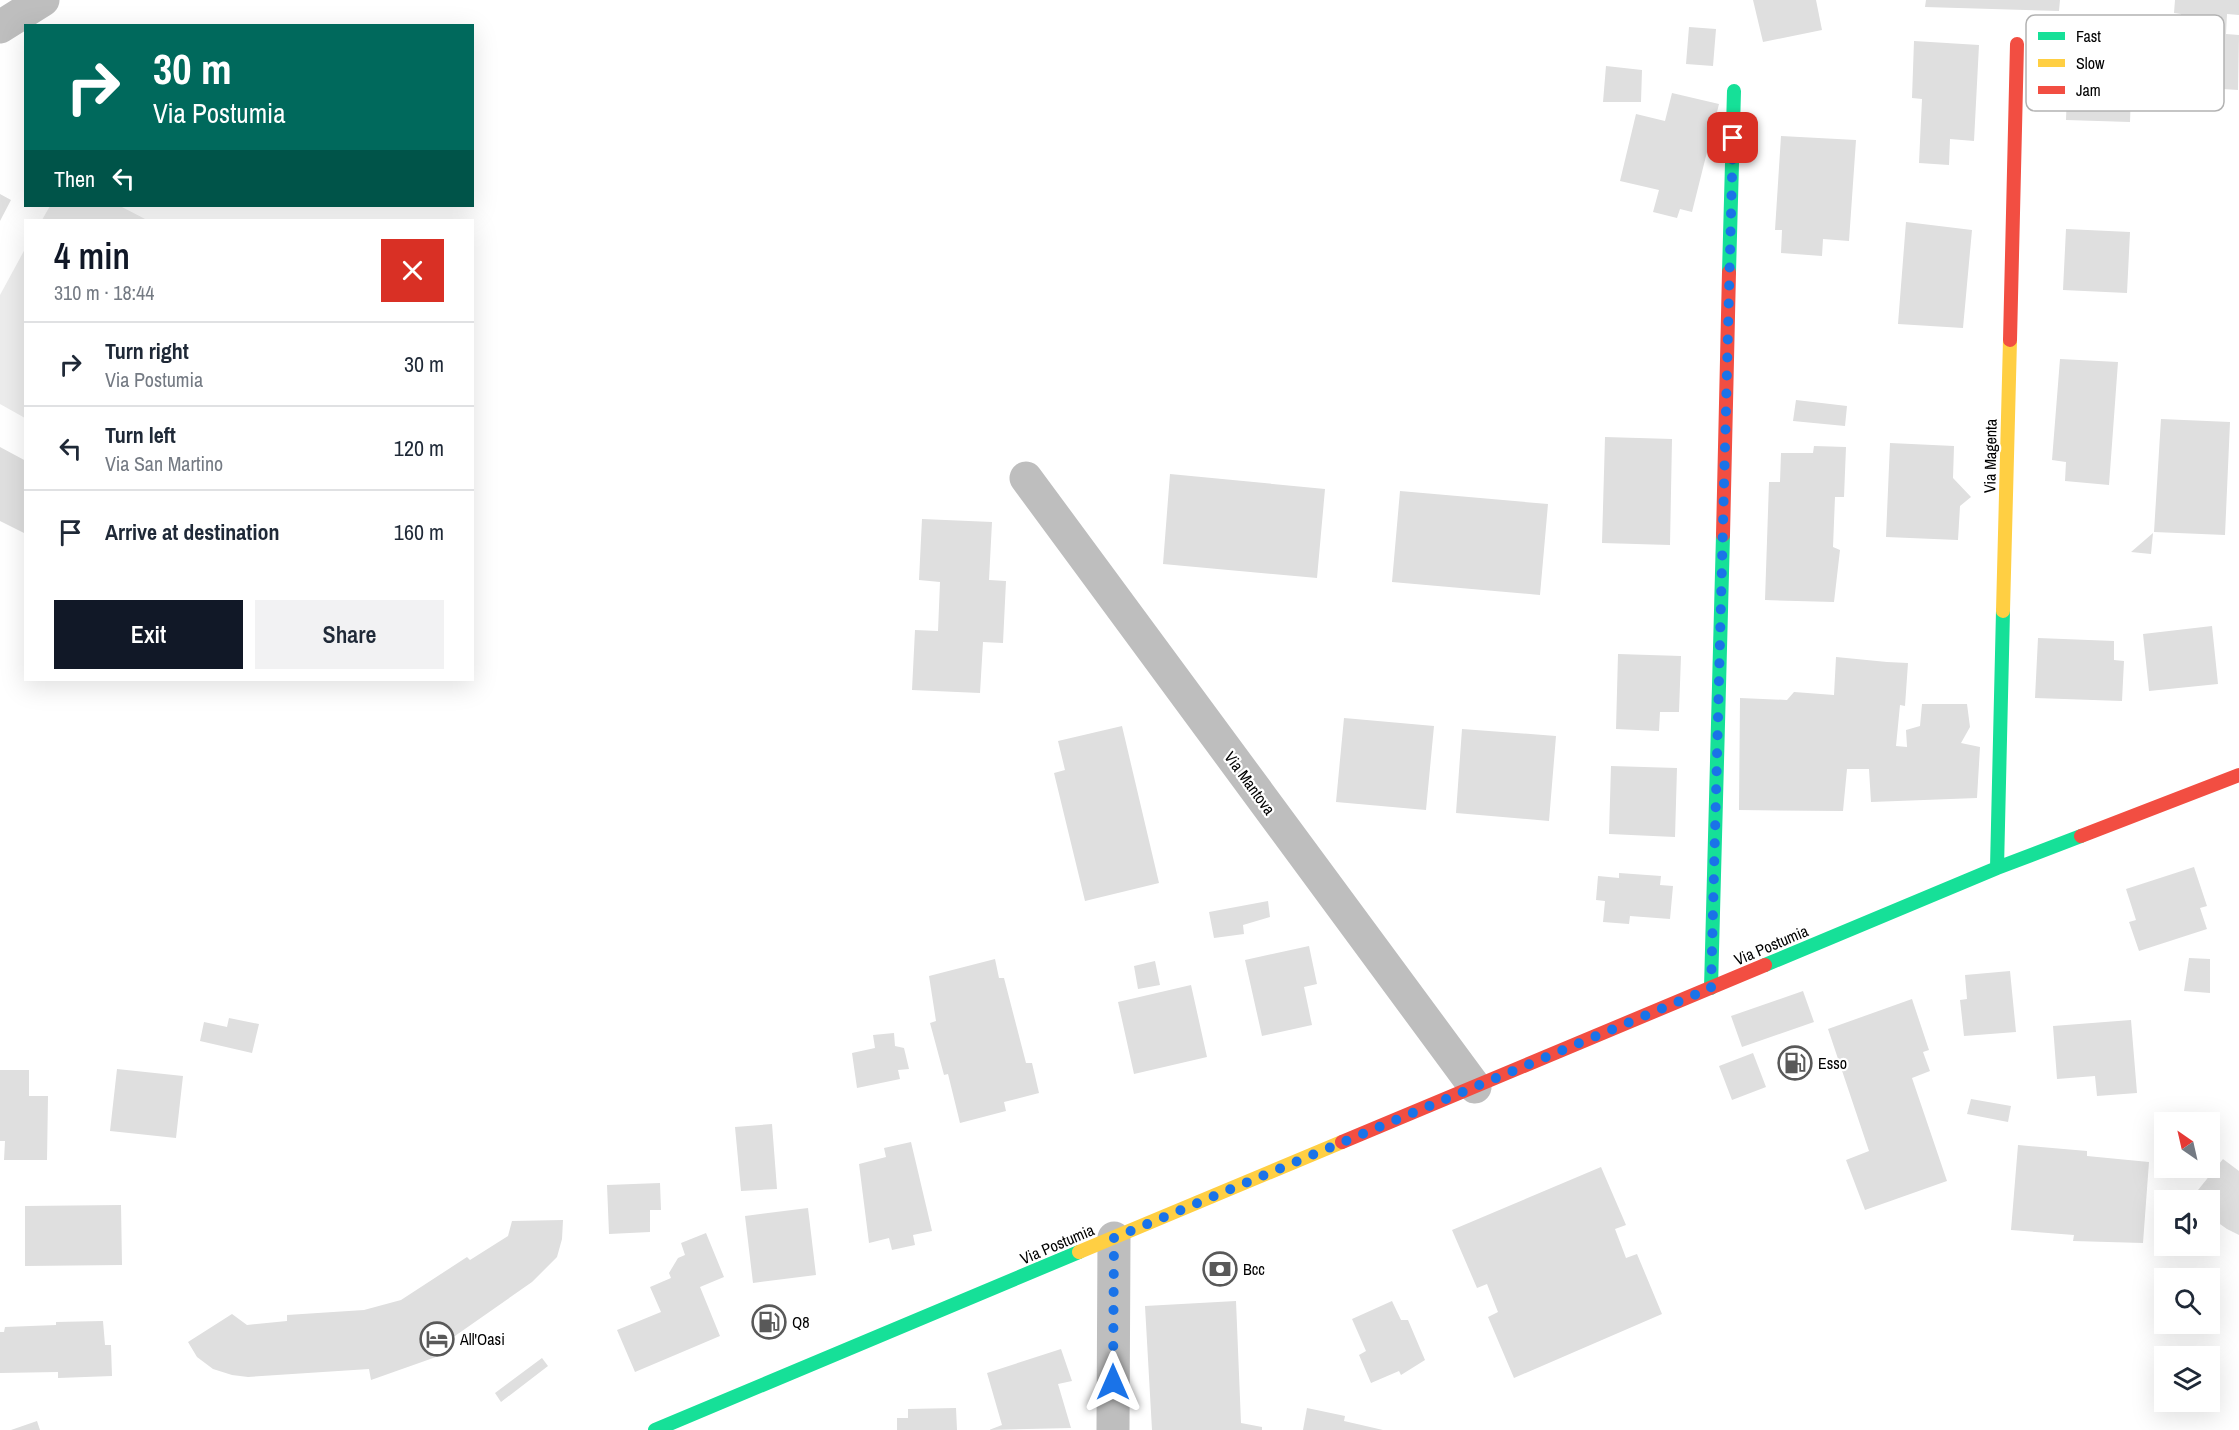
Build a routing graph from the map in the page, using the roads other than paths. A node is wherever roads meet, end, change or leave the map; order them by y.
1 (43, 0) edge
2 (0, 27) edge
3 (2017, 44) dead end
4 (1734, 91) dead end
5 (1026, 478) dead end
6 (2239, 775) edge
7 (1997, 868) junction
8 (1711, 988) junction
9 (1474, 1087) junction
10 (1114, 1238) junction
11 (655, 1430) edge
12 (1113, 1430) edge

1 - 2 street
3 - 7 main road, Via Magenta
4 - 8 main road
5 - 9 street, Via Mantova
6 - 7 main road, Via Postumia
7 - 8 main road, Via Postumia
8 - 9 main road, Via Postumia
9 - 10 main road, Via Postumia
10 - 11 main road, Via Postumia
10 - 12 street

